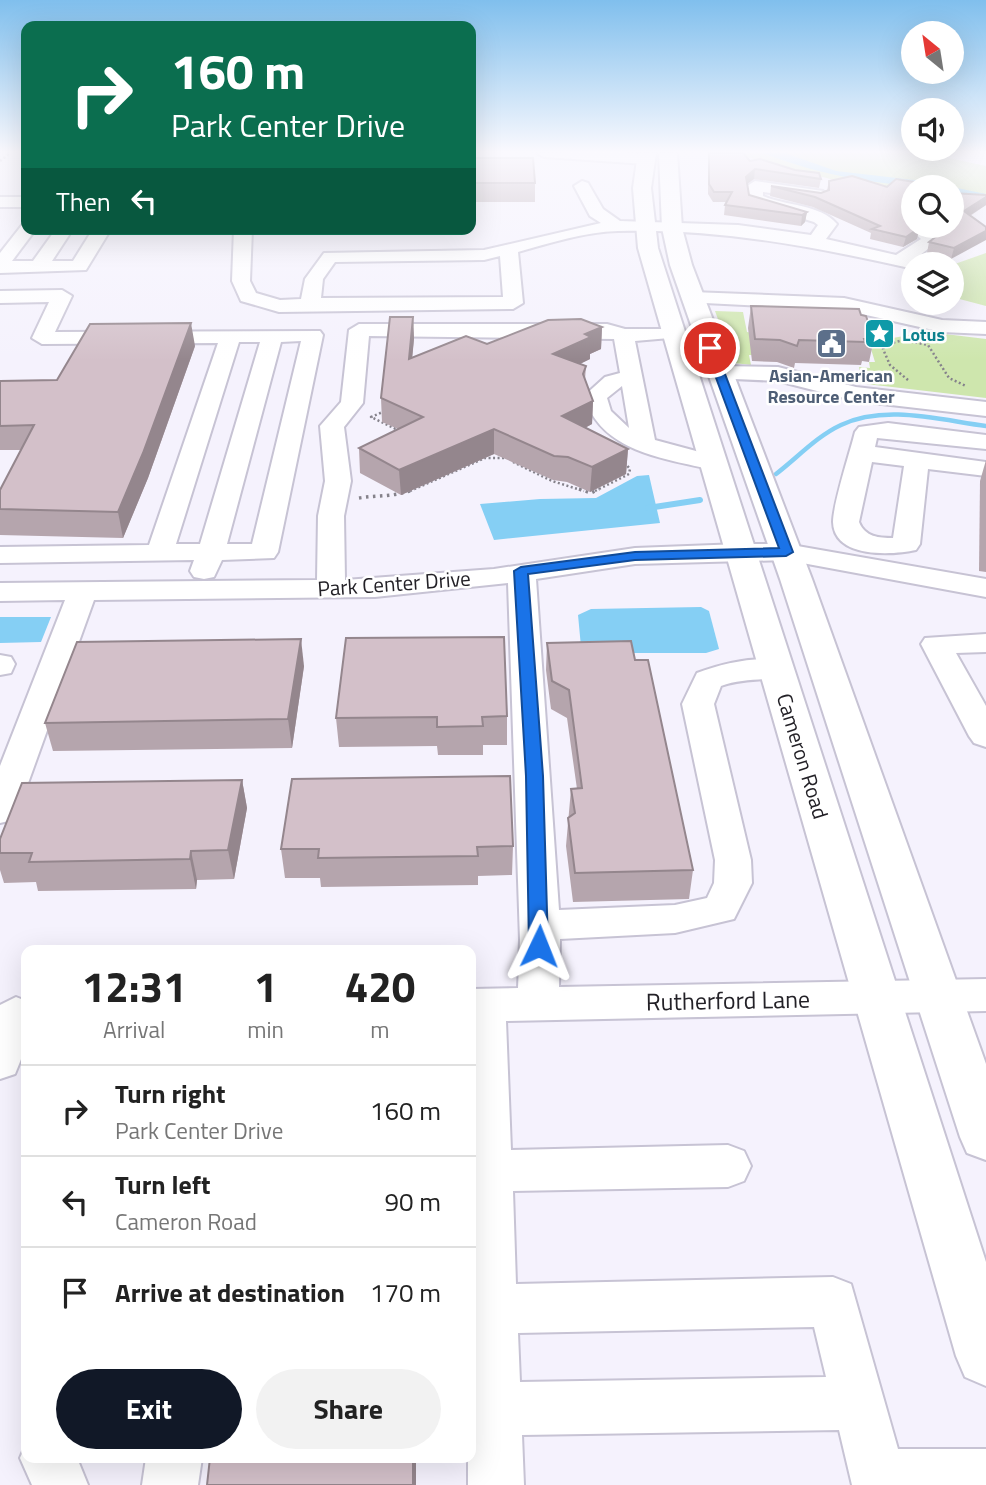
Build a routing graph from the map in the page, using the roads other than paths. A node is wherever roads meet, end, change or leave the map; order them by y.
1 (611, 222) edge
2 (644, 222) edge
3 (672, 222) edge
4 (826, 222) edge
5 (616, 226) junction
6 (644, 228) junction
7 (672, 228) junction
8 (23, 235) edge
9 (61, 235) edge
10 (98, 235) edge
11 (243, 235) edge
12 (931, 238) edge
13 (815, 242) junction
14 (509, 251) junction
15 (918, 252) edge
16 (471, 255) junction
17 (394, 256) junction
18 (437, 256) junction
19 (330, 257) junction
20 (364, 257) junction
21 (901, 262) edge
22 (0, 266) edge
23 (38, 267) junction
24 (0, 297) edge
25 (692, 298) junction
26 (351, 303) junction
27 (390, 303) junction
28 (435, 303) junction
29 (471, 303) junction
30 (310, 304) junction
31 (986, 328) edge
32 (674, 333) junction
33 (231, 335) junction
34 (272, 335) junction
35 (624, 335) junction
36 (719, 373) junction
37 (633, 376) junction
38 (986, 409) edge
39 (986, 442) edge
40 (644, 444) junction
41 (862, 453) junction
42 (917, 460) junction
43 (713, 463) junction
44 (986, 469) edge
45 (211, 552) junction
46 (740, 552) junction
47 (786, 552) junction
48 (160, 553) junction
49 (0, 555) edge
50 (884, 558) junction
51 (521, 571) junction
52 (986, 588) edge
53 (331, 589) junction
54 (197, 590) junction
55 (83, 591) junction
56 (0, 592) edge
57 (986, 643) edge
58 (776, 669) junction
59 (986, 736) edge
60 (0, 811) edge
61 (540, 925) junction
62 (986, 995) edge
63 (937, 996) junction
64 (879, 998) junction
65 (539, 1004) junction
66 (478, 1005) edge
67 (14, 1014) edge
68 (0, 1061) edge
69 (986, 1137) edge
70 (481, 1147) edge
71 (727, 1166) dead end
72 (493, 1309) junction
73 (986, 1356) edge
74 (859, 1403) junction
75 (494, 1409) junction
76 (50, 1463) edge
77 (173, 1463) edge
78 (986, 1477) edge
79 (879, 1481) edge
80 (61, 1485) edge
81 (170, 1485) edge
82 (496, 1485) edge

1 - 5 street
2 - 6 main road, Cameron Road
3 - 7 main road
4 - 13 street
5 - 6 street
5 - 14 street
6 - 7 street
6 - 32 main road, Cameron Road
7 - 13 street
7 - 25 main road
8 - 22 street
9 - 23 street
10 - 23 street
11 - 30 street
12 - 15 street
13 - 21 street
14 - 16 street
14 - 29 street
16 - 18 street
16 - 29 street
17 - 18 street
17 - 19 street
17 - 20 street
17 - 27 street
18 - 28 street
19 - 20 street
19 - 30 street
20 - 26 street
22 - 23 street
24 - 33 street
25 - 31 street
25 - 36 main road
26 - 27 street
26 - 30 street
27 - 28 street
28 - 29 street
32 - 35 street
32 - 43 main road, Cameron Road
33 - 34 street
33 - 48 street
34 - 45 street
34 - 45 street
35 - 37 street
35 - 53 street
36 - 38 street
36 - 47 main road
37 - 40 street
37 - 40 street
39 - 41 street
40 - 43 street
41 - 42 street
41 - 50 street
42 - 44 street
42 - 50 street
43 - 46 main road, Cameron Road
45 - 48 street
45 - 54 street
46 - 47 street, Park Center Drive
46 - 51 street, Park Center Drive
46 - 58 main road, Cameron Road
47 - 50 street, Park Center Drive
47 - 63 main road
48 - 49 street
50 - 52 street
51 - 53 street, Park Center Drive
51 - 61 street
53 - 54 street, Park Center Drive
54 - 55 street, Park Center Drive
55 - 56 street, Park Center Drive
55 - 60 street
57 - 59 street
58 - 61 street
58 - 64 main road, Cameron Road
61 - 65 street
62 - 63 street, Rutherford Lane
63 - 64 street, Rutherford Lane
63 - 69 main road
64 - 65 street, Rutherford Lane
64 - 73 main road, Cameron Road
65 - 66 street, Rutherford Lane
66 - 70 street
67 - 68 street
70 - 71 street
70 - 72 street
72 - 74 street
72 - 75 street
74 - 75 street
74 - 79 street
75 - 82 street
76 - 80 street
77 - 81 street
78 - 79 street

